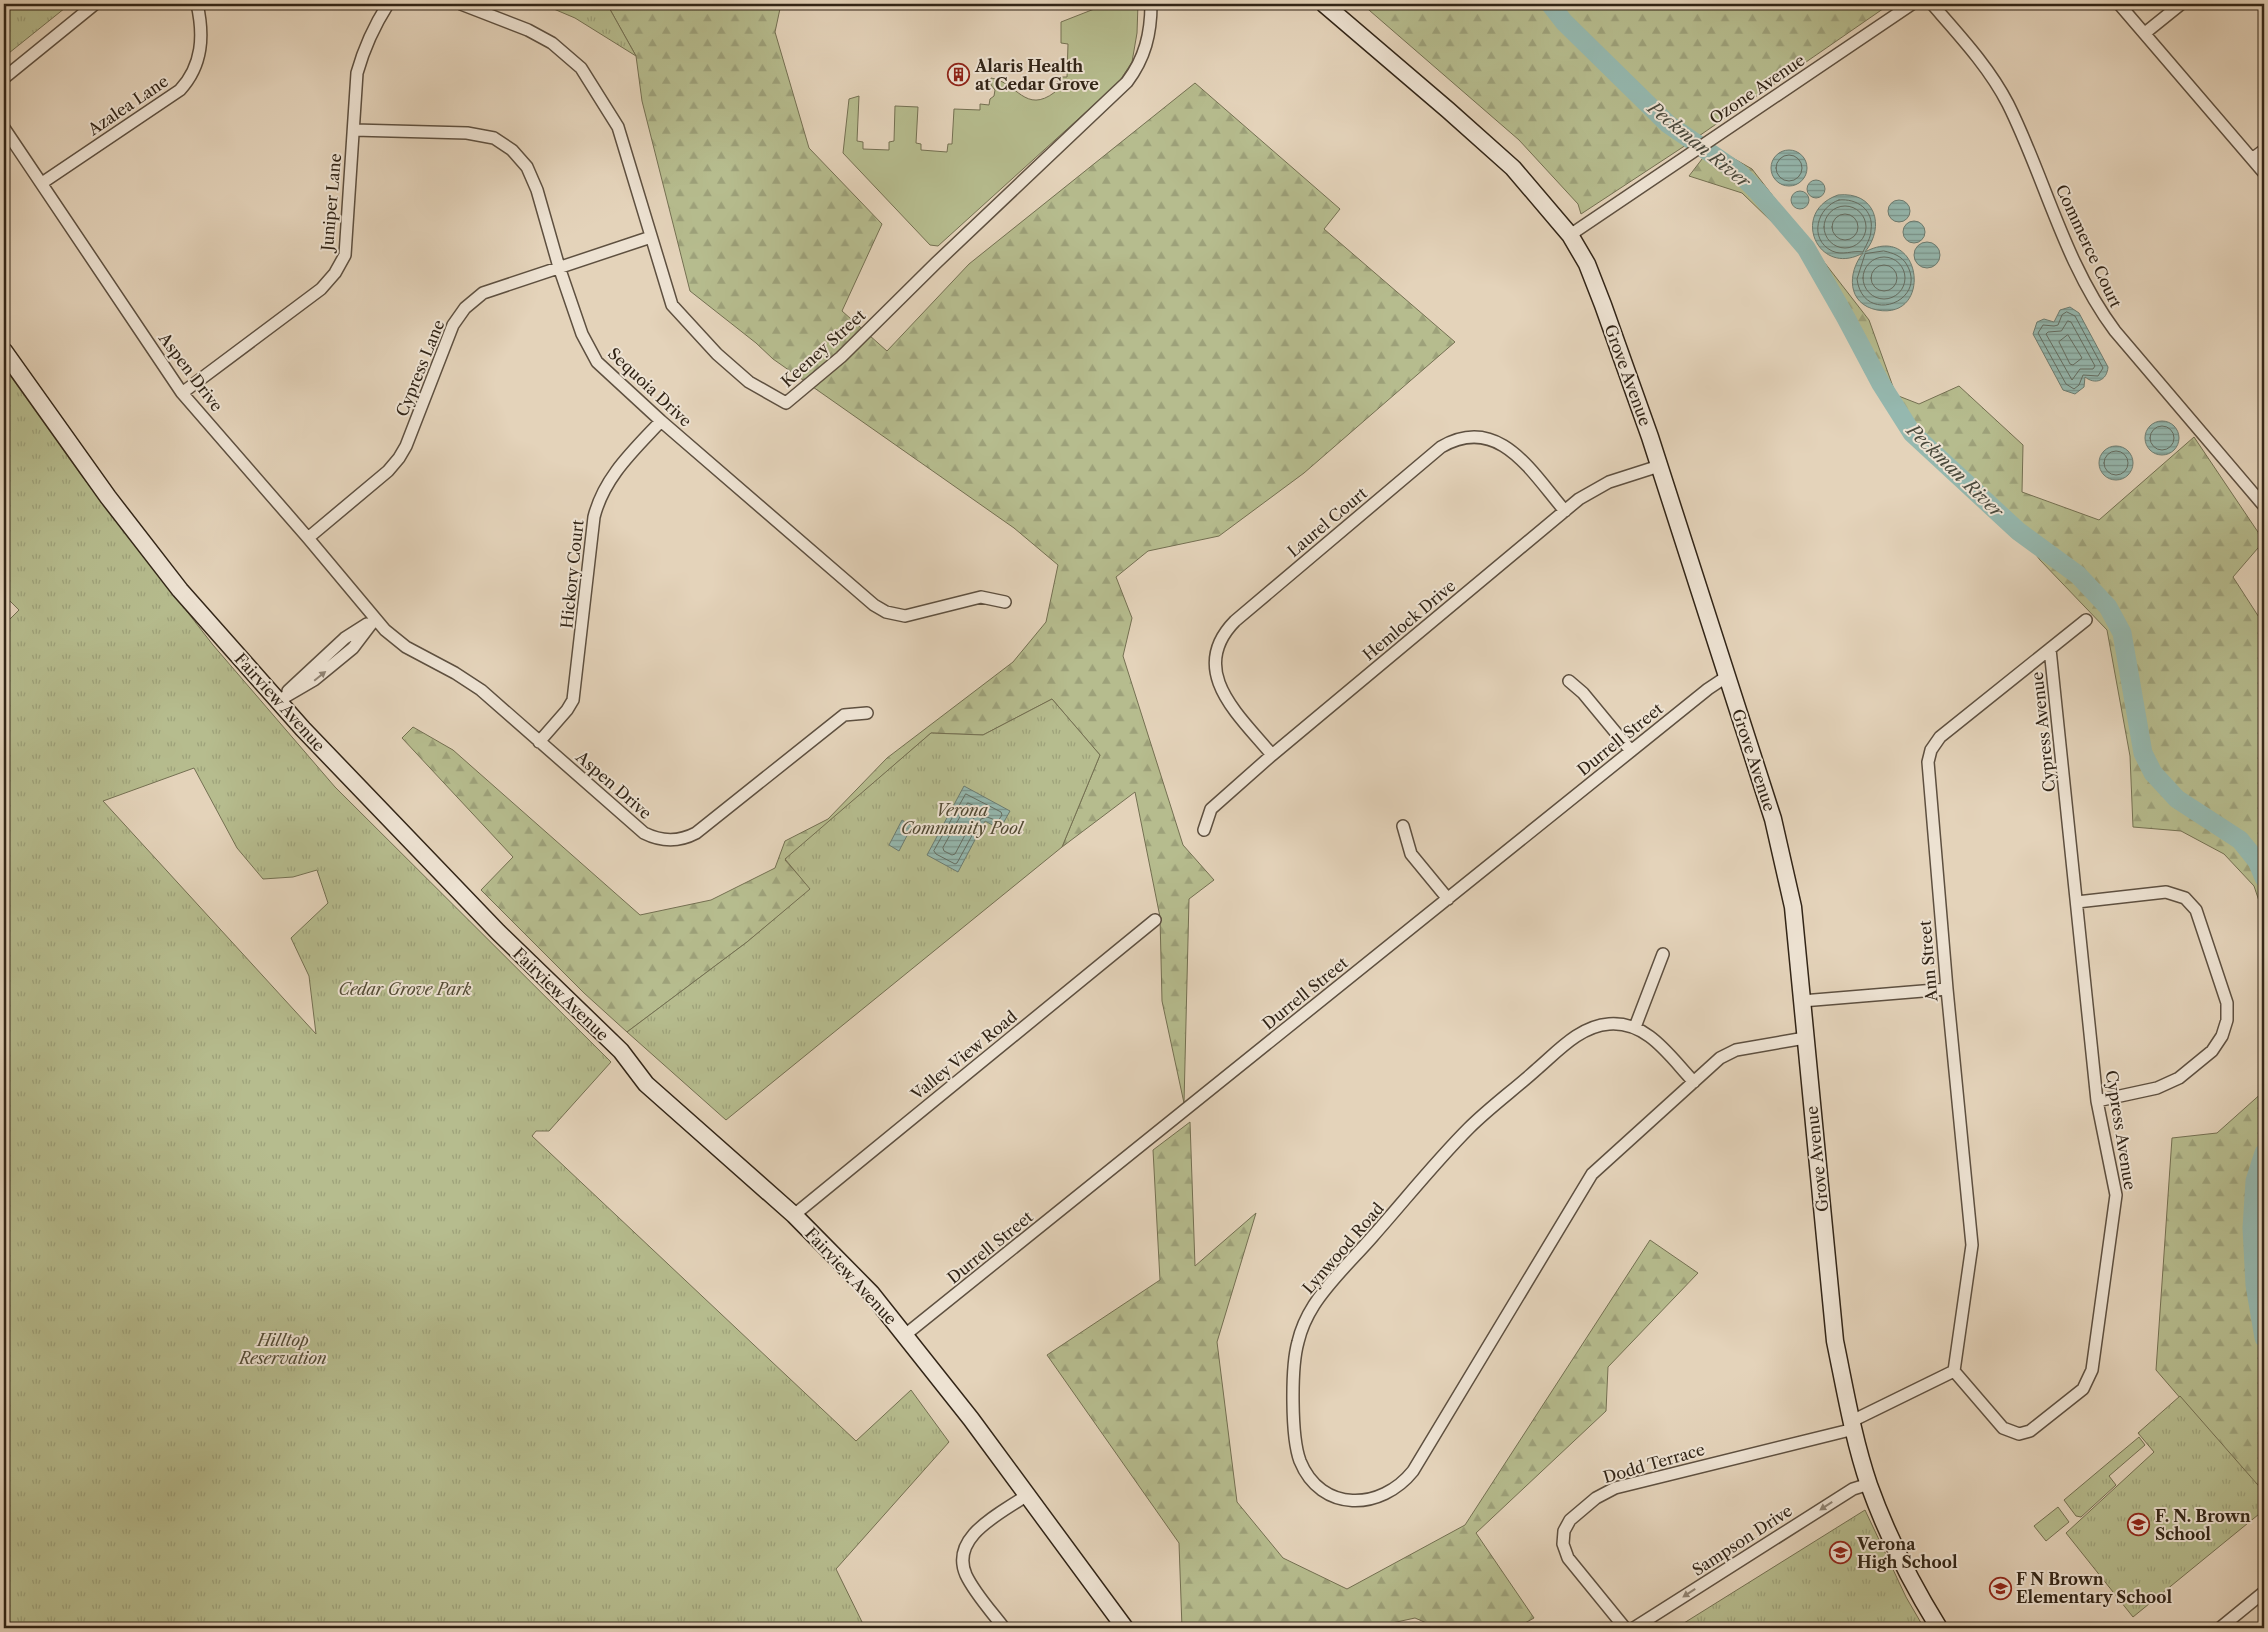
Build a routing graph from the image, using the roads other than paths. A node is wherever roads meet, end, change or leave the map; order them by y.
1 (95, 4) edge
2 (197, 4) edge
3 (388, 4) edge
4 (461, 4) edge
5 (1151, 4) edge
6 (1324, 4) edge
7 (1912, 4) edge
8 (1932, 4) edge
9 (2119, 4) edge
10 (2181, 4) edge
11 (2145, 33) junction
12 (4, 78) edge
13 (4, 128) edge
14 (354, 130) junction
15 (2264, 150) edge
16 (2252, 159) junction
17 (2264, 173) edge
18 (42, 183) junction
19 (1570, 235) junction
20 (650, 238) junction
21 (559, 267) junction
22 (4, 351) edge
23 (182, 393) junction
24 (661, 421) junction
25 (1659, 466) junction
26 (2264, 506) edge
27 (1565, 511) junction
28 (308, 538) junction
29 (1005, 602) dead end
30 (375, 619) junction
31 (2086, 620) dead end
32 (2050, 649) junction
33 (1726, 677) junction
34 (1569, 681) dead end
35 (278, 700) junction
36 (867, 713) dead end
37 (539, 742) junction
38 (1631, 751) junction
39 (1272, 754) junction
40 (1403, 826) dead end
41 (1204, 830) dead end
42 (1448, 899) junction
43 (2077, 902) junction
44 (1155, 920) dead end
45 (1663, 954) dead end
46 (1947, 989) junction
47 (1802, 1001) junction
48 (1635, 1027) junction
49 (1805, 1038) junction
50 (1694, 1082) junction
51 (2097, 1101) junction
52 (794, 1215) junction
53 (906, 1335) junction
54 (1954, 1370) junction
55 (1853, 1425) junction
56 (1869, 1484) junction
57 (1027, 1495) junction
58 (2264, 1592) edge
59 (1004, 1628) edge
60 (1125, 1628) edge
61 (1625, 1628) edge
62 (1634, 1628) edge
63 (1938, 1628) edge
64 (2220, 1628) edge

1 - 12 street
2 - 18 street, Azalea Lane
3 - 14 street, Juniper Lane
4 - 20 street, Keeney Street
5 - 20 street, Keeney Street
6 - 19 street, Grove Avenue
7 - 19 street, Ozone Avenue
8 - 26 street, Commerce Court
9 - 11 street
10 - 11 street
11 - 16 street
13 - 18 street, Aspen Drive
14 - 21 street, Sequoia Drive
14 - 23 street, Juniper Lane
15 - 16 street
16 - 17 street
18 - 23 street, Aspen Drive
19 - 25 street, Grove Avenue
20 - 21 street, Cypress Lane
21 - 24 street, Sequoia Drive
21 - 28 street, Cypress Lane
22 - 35 street, Fairview Avenue
23 - 28 street, Aspen Drive
24 - 29 street, Sequoia Drive
24 - 37 street, Hickory Court
25 - 27 street, Hemlock Drive
25 - 33 street, Grove Avenue
27 - 39 street, Hemlock Drive
27 - 39 street, Laurel Court
28 - 30 street, Aspen Drive
30 - 35 street
30 - 37 street, Aspen Drive
31 - 32 street, Ann Street
32 - 43 street, Cypress Avenue
32 - 46 street, Ann Street
33 - 38 street, Durrell Street
33 - 47 street, Grove Avenue
34 - 38 street
35 - 52 street, Fairview Avenue
36 - 37 street, Aspen Drive
38 - 42 street, Durrell Street
39 - 41 street, Hemlock Drive
40 - 42 street
42 - 53 street, Durrell Street
43 - 51 street, Cypress Avenue
43 - 51 street
44 - 52 street, Valley View Road
45 - 48 street
46 - 47 street
46 - 54 street, Ann Street
47 - 49 street, Grove Avenue
48 - 50 street, Lynwood Road
48 - 50 street, Lynwood Road
49 - 50 street, Lynwood Road
49 - 55 street, Grove Avenue
51 - 54 street, Cypress Avenue
52 - 53 street, Fairview Avenue
53 - 57 street, Fairview Avenue
54 - 55 street
55 - 56 street, Grove Avenue
55 - 61 street, Dodd Terrace
56 -> 62 street, Sampson Drive
56 - 63 street, Grove Avenue
57 - 59 street
57 - 60 street, Fairview Avenue
58 - 64 street

